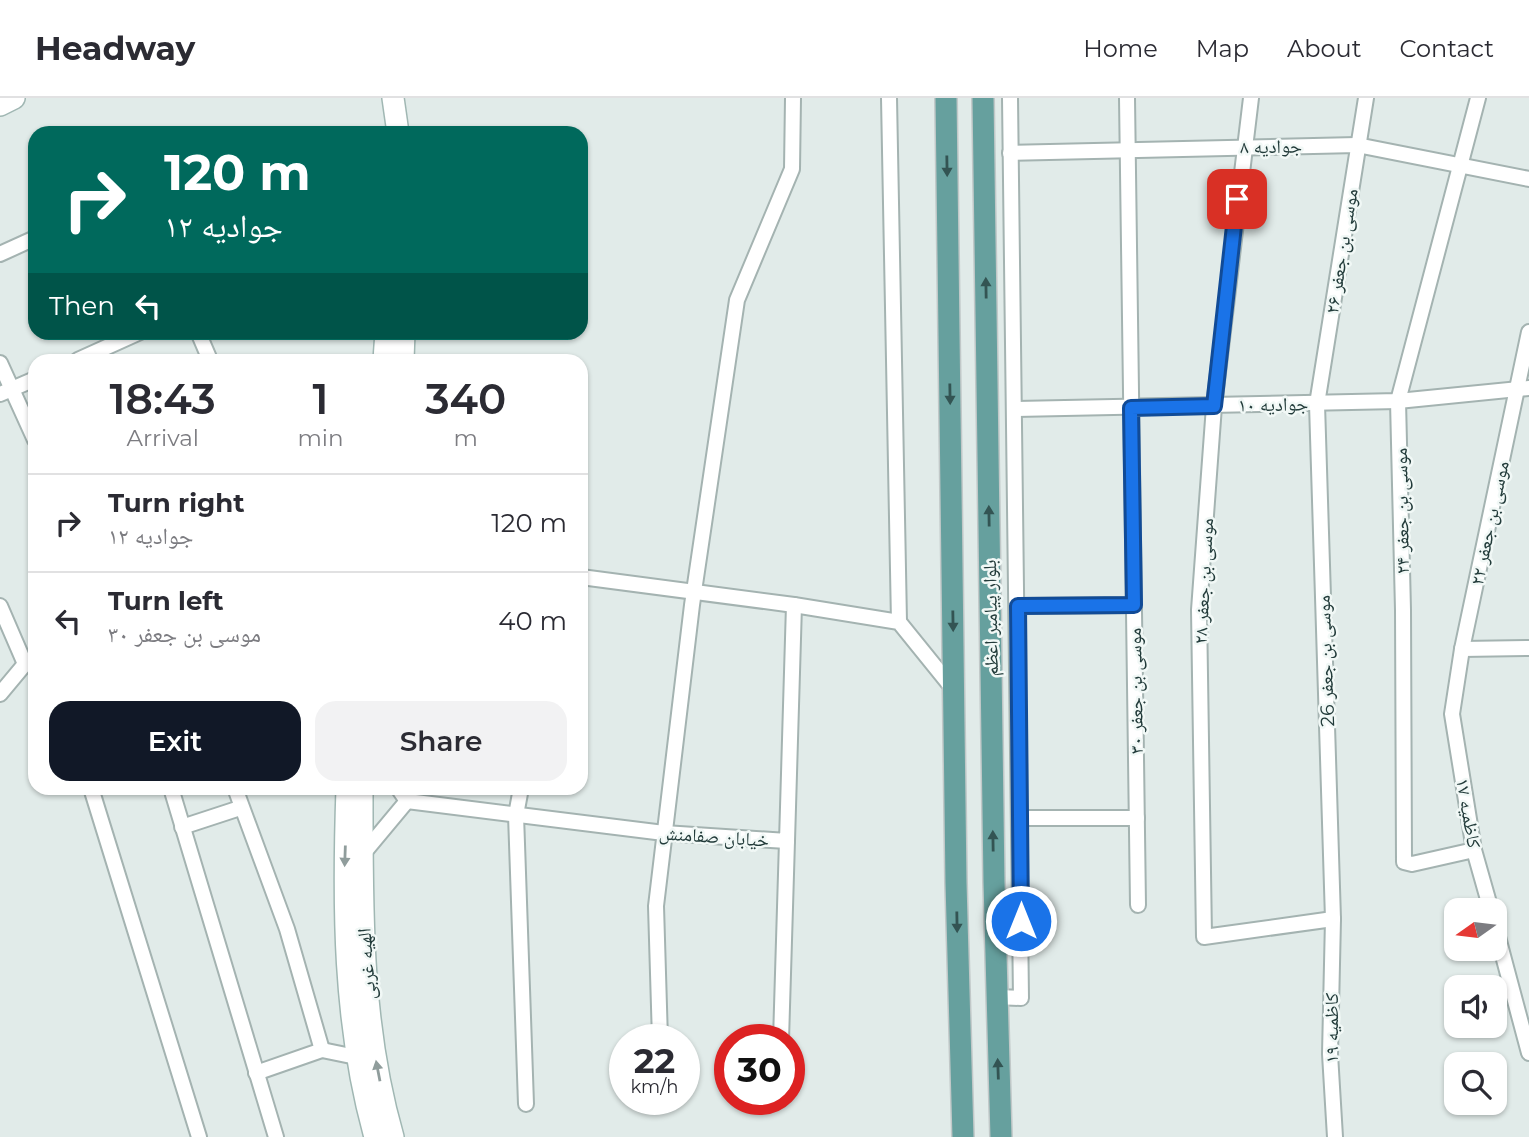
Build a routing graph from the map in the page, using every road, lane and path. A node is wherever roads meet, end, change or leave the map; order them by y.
1 (14, 98) edge
2 (381, 98) edge
3 (393, 98) edge
4 (793, 98) edge
5 (889, 98) edge
6 (946, 98) edge
7 (983, 98) edge
8 (1010, 98) edge
9 (1127, 98) edge
10 (1251, 98) edge
11 (1366, 98) edge
12 (1478, 98) edge
13 (0, 105) edge
14 (383, 126) edge
15 (397, 126) edge
16 (1357, 145) junction
17 (1243, 147) junction
18 (1128, 149) junction
19 (1010, 153) junction
20 (1460, 165) junction
21 (1529, 179) edge
22 (28, 241) edge
23 (0, 254) edge
24 (1529, 332) edge
25 (128, 340) edge
26 (107, 354) edge
27 (0, 363) edge
28 (28, 382) edge
29 (1523, 389) edge
30 (6, 391) edge
31 (1398, 401) junction
32 (1317, 404) junction
33 (1214, 406) junction
34 (1131, 408) junction
35 (1016, 409) junction
36 (28, 428) edge
37 (588, 578) edge
38 (694, 592) junction
39 (794, 604) junction
40 (1134, 605) junction
41 (0, 606) edge
42 (1018, 606) junction
43 (899, 622) junction
44 (1529, 648) edge
45 (1462, 649) junction
46 (28, 657) edge
47 (28, 663) edge
48 (954, 690) junction
49 (0, 694) edge
50 (1452, 714) joint
51 (93, 795) edge
52 (173, 795) edge
53 (237, 795) edge
54 (347, 795) edge
55 (362, 795) edge
56 (403, 795) edge
57 (520, 795) edge
58 (407, 801) junction
59 (240, 808) junction
60 (516, 815) junction
61 (1021, 818) junction
62 (1137, 818) junction
63 (182, 827) junction
64 (664, 833) junction
65 (787, 841) junction
66 (1474, 850) junction
67 (362, 855) junction
68 (1488, 898) edge
69 (1138, 905) dead end
70 (1333, 919) junction
71 (1504, 961) edge
72 (996, 998) junction
73 (660, 1024) edge
74 (781, 1024) edge
75 (323, 1050) junction
76 (1529, 1053) edge
77 (356, 1056) junction
78 (256, 1073) junction
79 (526, 1104) dead end
80 (199, 1137) edge
81 (276, 1137) edge
82 (374, 1137) edge
83 (393, 1137) edge
84 (963, 1137) edge
85 (1001, 1137) edge
86 (1335, 1137) edge

1 - 13 street
2 - 14 street
3 - 15 street
4 - 38 street
5 - 43 street
6 -> 48 main road, بلوار پیامبر اعظم
72 -> 7 main road, بلوار پیامبر اعظم
8 - 19 street
9 - 18 street, موسی بن جعفر ۳۰
10 - 17 street, موسی بن جعفر ۲۸
11 - 16 street, موسی بن جعفر ۲۶
12 - 20 street, موسی بن جعفر ۲۴
16 - 17 street, جوادیه ۸
16 - 20 street, جوادیه ۸
16 - 32 street, موسی بن جعفر ۲۶
17 - 18 street, جوادیه ۸
17 - 33 street, موسی بن جعفر ۲۸
18 - 19 street, جوادیه ۸
18 - 34 street, موسی بن جعفر ۳۰
19 - 35 street
20 - 21 street, جوادیه ۸
20 - 31 street, موسی بن جعفر ۲۴
22 - 23 street
24 - 29 street, موسی بن جعفر ۲۲
25 - 26 street
27 - 30 street
28 - 30 street
29 - 31 street, جوادیه ۱۰
29 - 45 street, موسی بن جعفر ۲۲
30 - 36 street
31 - 32 street, جوادیه ۱۰
31 - 66 street, موسی بن جعفر ۲۴
32 - 33 street, جوادیه ۱۰
32 - 70 street, موسی بن جعفر 26
33 - 34 street, جوادیه ۱۰
33 - 70 street, موسی بن جعفر ۲۸
34 - 35 street, جوادیه ۱۰
34 - 40 street, موسی بن جعفر ۳۰
35 - 42 street
37 - 38 street
38 - 39 street
38 - 64 street
39 - 43 street
39 - 65 street, خیابان صفامنش
40 - 42 street
40 - 62 street, موسی بن جعفر ۳۰
41 - 46 street
42 - 61 street
43 - 48 street
44 - 45 street
45 - 50 street, موسی بن جعفر ۲۲
47 - 49 street
48 -> 84 main road, بلوار پیامبر اعظم
50 - 66 street, کاظمیه ۱۷
51 - 80 street
52 - 63 street
53 - 59 street
54 -> 77 street, الهیه غربی
55 - 67 street, الهیه غربی
56 - 58 street
57 - 60 street
58 - 60 street, خیابان صفامنش
58 - 67 street
59 - 63 street
59 - 75 street
60 - 64 street, خیابان صفامنش
60 - 79 street
61 - 62 street
61 - 72 street
62 - 69 street, موسی بن جعفر ۳۰
63 - 78 street
64 - 65 street, خیابان صفامنش
64 - 73 street
65 - 74 street
66 - 68 street, کاظمیه ۱۷
83 -> 67 street, الهیه غربی
70 - 86 street, کاظمیه ۱۹
71 - 76 street
85 -> 72 main road, بلوار پیامبر اعظم
75 - 77 street
75 - 78 street
77 - 82 street, الهیه غربی
78 - 81 street

